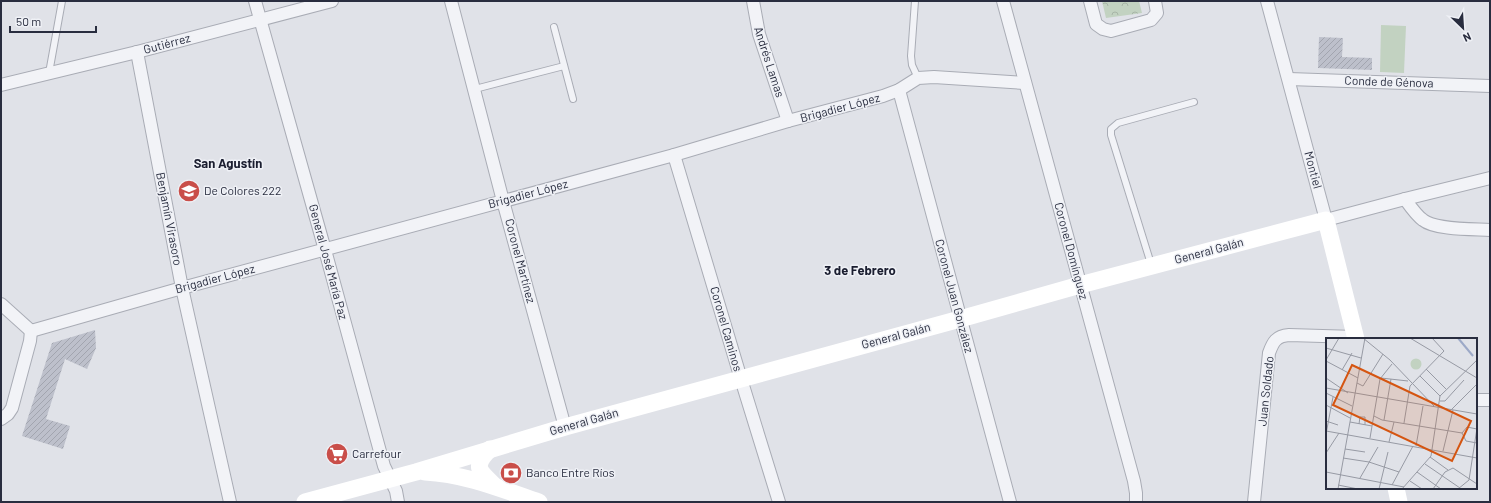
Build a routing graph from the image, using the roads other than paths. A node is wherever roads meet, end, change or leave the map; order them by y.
1 (62, 1) edge
2 (255, 1) edge
3 (332, 1) edge
4 (451, 1) edge
5 (753, 1) edge
6 (915, 1) edge
7 (1003, 1) edge
8 (1090, 1) edge
9 (1155, 1) edge
10 (1267, 1) edge
11 (261, 20) junction
12 (554, 27) dead end
13 (138, 52) junction
14 (564, 66) junction
15 (49, 73) junction
16 (918, 78) junction
17 (1289, 79) junction
18 (1025, 83) junction
19 (1, 85) edge
20 (1490, 86) edge
21 (475, 89) junction
22 (899, 90) junction
23 (573, 99) dead end
24 (1194, 102) dead end
25 (788, 121) junction
26 (674, 155) junction
27 (1490, 178) edge
28 (1405, 199) junction
29 (503, 201) junction
30 (1326, 220) junction
31 (1490, 230) edge
32 (326, 250) junction
33 (1151, 266) junction
34 (1080, 285) junction
35 (182, 288) junction
36 (1, 304) edge
37 (960, 319) junction
38 (30, 331) junction
39 (1356, 338) edge
40 (741, 379) junction
41 (1477, 400) edge
42 (1490, 400) edge
43 (1, 419) edge
44 (565, 427) junction
45 (490, 449) junction
46 (416, 472) junction
47 (389, 478) junction
48 (495, 486) junction
49 (1396, 489) edge
50 (230, 502) edge
51 (304, 502) edge
52 (398, 502) edge
53 (539, 502) edge
54 (779, 502) edge
55 (1010, 502) edge
56 (1136, 502) edge
57 (1254, 502) edge
58 (1399, 502) edge

1 - 15 lane
2 - 11 street, General José María Paz
3 - 11 street, Gutiérrez
4 - 21 street, Coronel Martínez
5 - 25 street, Andrés Lamas
6 - 16 lane
7 - 18 street, Coronel Domínguez
8 - 9 street
10 - 17 street, Montiel
11 - 13 street, Gutiérrez
11 - 32 street, General José María Paz
12 - 14 lane
13 - 15 street, Gutiérrez
13 - 35 street, Benjamín Virasoro
14 - 21 lane
14 - 23 lane
15 - 19 street, Gutiérrez
16 - 18 street
16 - 22 street, Brigadier López
17 - 20 street, Conde de Génova
17 - 30 street, Montiel
18 - 34 street, Coronel Domínguez
21 - 29 street, Coronel Martínez
22 - 25 street, Brigadier López
22 - 37 street, Coronel Juan González
24 - 33 lane
25 - 26 street, Brigadier López
26 - 29 street, Brigadier López
26 - 40 street, Coronel Caminos
27 - 28 street, General Galán
28 - 30 street, General Galán
28 - 31 street
29 - 32 street, Brigadier López
29 - 44 street, Coronel Martínez
30 - 33 street, General Galán
30 - 39 street, Montiel
32 - 35 street, Brigadier López
32 - 47 street, General José María Paz
33 - 34 street, General Galán
34 - 37 street, General Galán
34 - 56 street, Coronel Domínguez
35 - 38 street, Brigadier López
35 - 50 street, Benjamín Virasoro
36 - 38 street
37 - 40 street, General Galán
37 - 55 street, Coronel Juan González
38 - 43 street
39 - 57 street, Juan Soldado
40 - 44 street, General Galán
40 - 54 street, Coronel Caminos
41 - 42 street
44 - 45 street, General Galán
45 - 46 street, General Galán
45 - 48 street
46 - 47 street, General Galán
46 - 48 street
47 - 51 street, General Galán
47 - 52 street, General José María Paz
48 - 53 street
49 - 58 street

